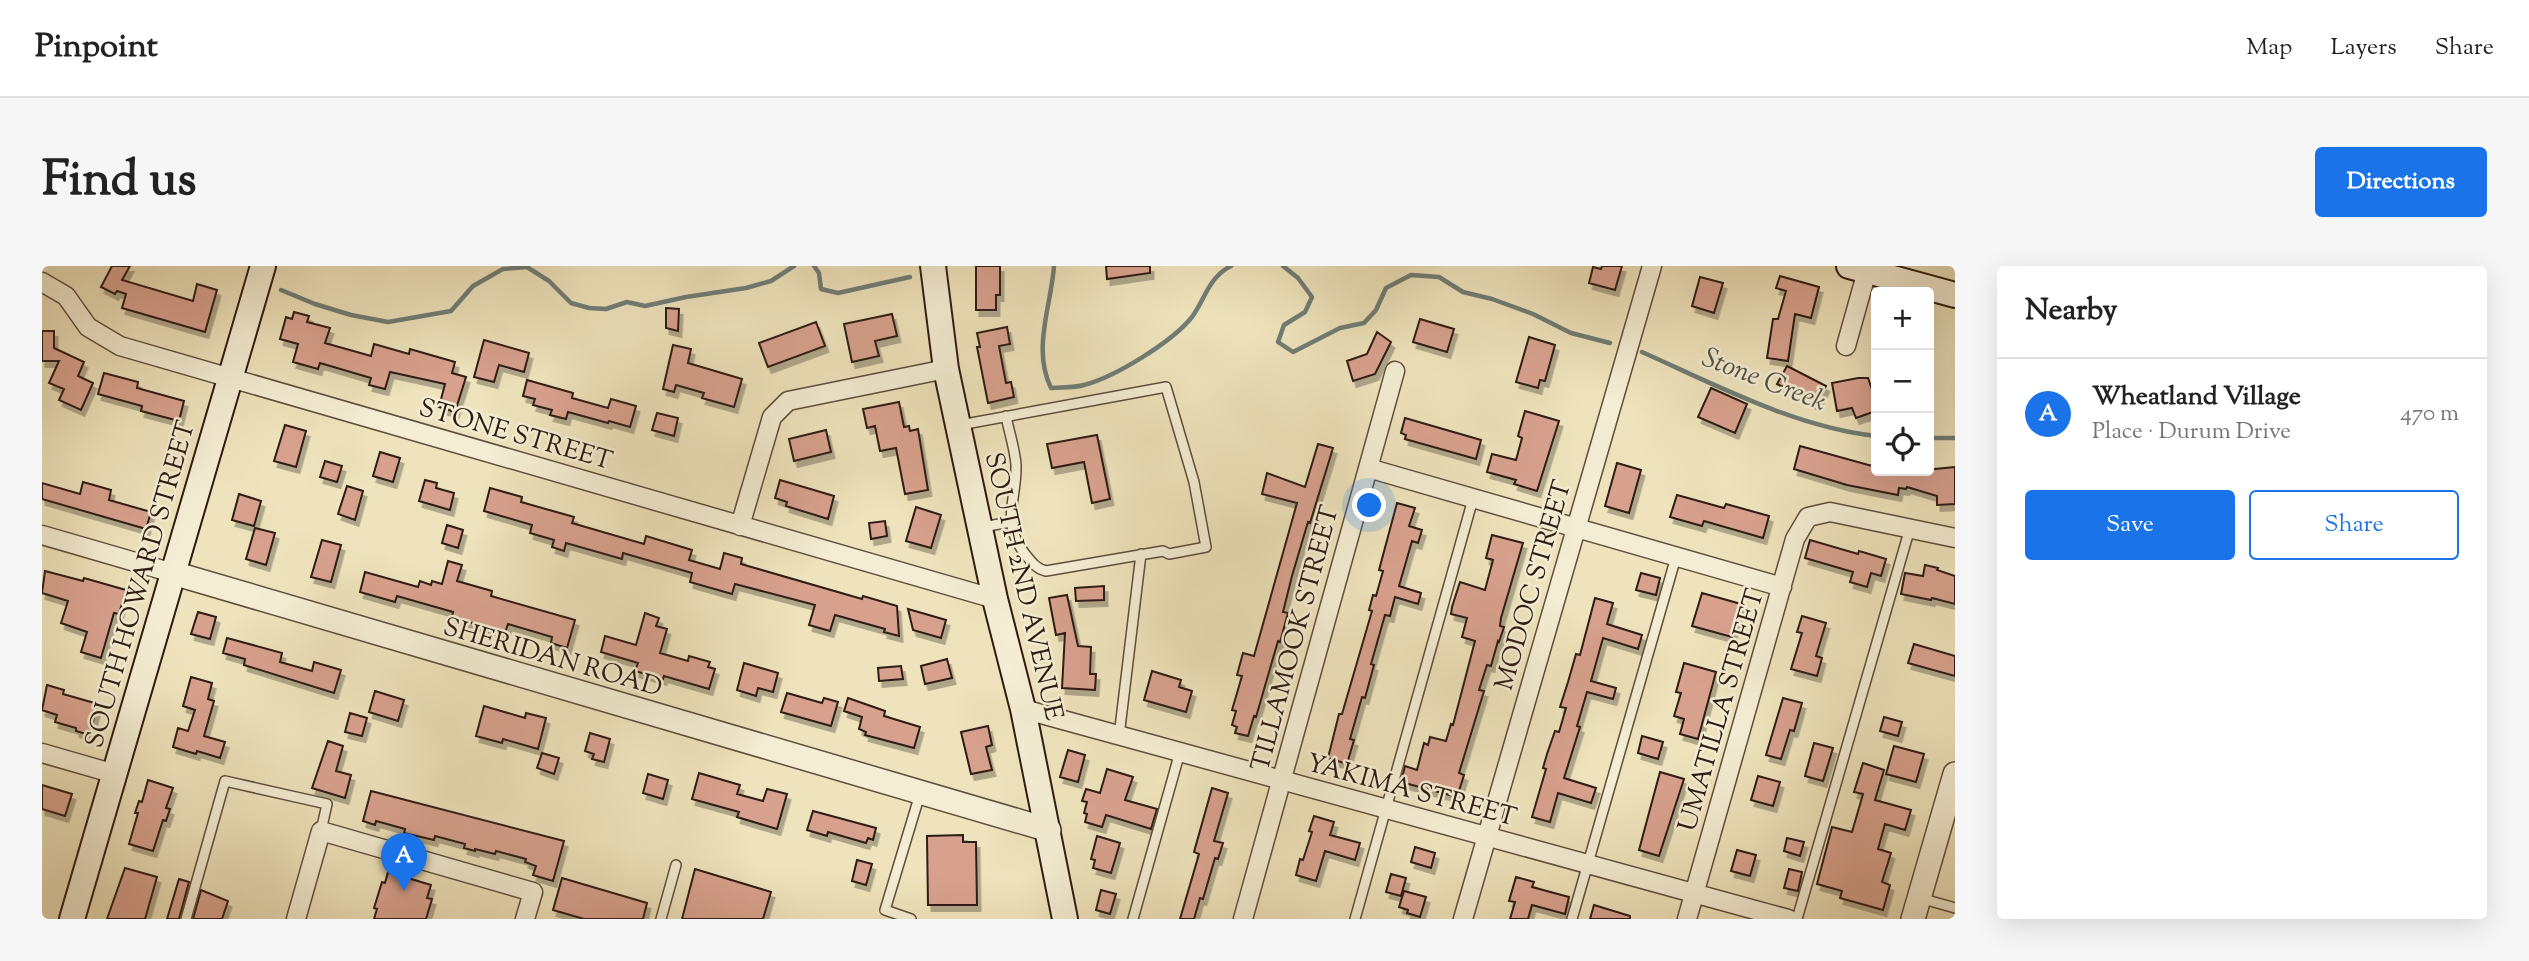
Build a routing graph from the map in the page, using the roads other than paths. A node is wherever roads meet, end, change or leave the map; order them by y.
1 (262, 266) edge
2 (933, 266) edge
3 (1652, 266) edge
4 (1858, 269) edge
5 (42, 282) edge
6 (1955, 295) edge
7 (1846, 346) dead end
8 (946, 369) junction
9 (1395, 371) dead end
10 (230, 376) junction
11 (1006, 416) junction
12 (958, 425) junction
13 (1368, 468) junction
14 (1474, 499) junction
15 (1011, 522) junction
16 (740, 526) junction
17 (980, 528) junction
18 (1576, 528) junction
19 (1910, 528) junction
20 (42, 535) edge
21 (1955, 538) edge
22 (1141, 554) junction
23 (1676, 557) junction
24 (173, 573) junction
25 (1782, 587) junction
26 (995, 599) junction
27 (1023, 709) junction
28 (1119, 736) junction
29 (1180, 752) junction
30 (42, 753) edge
31 (115, 774) junction
32 (1282, 780) junction
33 (1954, 784) edge
34 (920, 793) junction
35 (1386, 809) junction
36 (1049, 830) junction
37 (321, 831) junction
38 (1487, 837) junction
39 (1588, 864) junction
40 (676, 865) dead end
41 (1695, 893) junction
42 (1916, 908) edge
43 (1955, 908) edge
44 (883, 915) edge
45 (72, 919) edge
46 (186, 919) edge
47 (296, 919) edge
48 (525, 919) edge
49 (661, 919) edge
50 (911, 919) edge
51 (1065, 919) edge
52 (1133, 919) edge
53 (1243, 919) edge
54 (1355, 919) edge
55 (1463, 919) edge
56 (1572, 919) edge
57 (1687, 919) edge
58 (1788, 919) edge
59 (1797, 919) edge

1 - 10 main road, SOUTH HOWARD STREET
2 - 8 main road, SOUTH 2ND AVENUE
3 - 18 street, MODOC STREET
4 - 6 main road
4 - 7 street
5 - 10 street, STONE STREET
8 - 12 main road, SOUTH 2ND AVENUE
8 - 16 street
9 - 13 street, TILLAMOOK STREET
10 - 16 street, STONE STREET
10 - 24 main road, SOUTH HOWARD STREET
11 - 12 lane
11 - 15 lane
11 - 22 lane
12 - 17 main road, SOUTH 2ND AVENUE
13 - 14 street
13 - 32 street, TILLAMOOK STREET
14 - 18 street
14 - 35 lane
15 - 17 lane
15 - 22 lane
16 - 26 street, STONE STREET
17 - 26 main road, SOUTH 2ND AVENUE
18 - 23 street
18 - 38 street, MODOC STREET
19 - 21 street
19 - 25 street, UMATILLA STREET
19 - 59 lane
20 - 24 street, SHERIDAN ROAD
22 - 28 lane
23 - 25 street
23 - 39 lane
24 - 31 main road, SOUTH HOWARD STREET
24 - 34 street, SHERIDAN ROAD
25 - 41 street, UMATILLA STREET
26 - 27 main road, SOUTH 2ND AVENUE
27 - 28 street, YAKIMA STREET
27 - 36 main road, SOUTH 2ND AVENUE
28 - 29 street, YAKIMA STREET
29 - 32 street, YAKIMA STREET
29 - 52 lane
30 - 31 street
31 - 45 main road, SOUTH HOWARD STREET
32 - 35 street, YAKIMA STREET
32 - 53 street, TILLAMOOK STREET
33 - 42 street
34 - 36 street, SHERIDAN ROAD
34 - 44 lane
35 - 38 street, YAKIMA STREET
35 - 54 lane
36 - 51 main road, SOUTH 2ND AVENUE
37 - 46 lane
37 - 47 street
37 - 48 street
38 - 39 street, YAKIMA STREET
38 - 55 street, MODOC STREET
39 - 41 street, YAKIMA STREET
39 - 56 lane
40 - 49 lane
41 - 57 street, UMATILLA STREET
41 - 58 street, YAKIMA STREET
42 - 43 lane
44 - 50 lane

